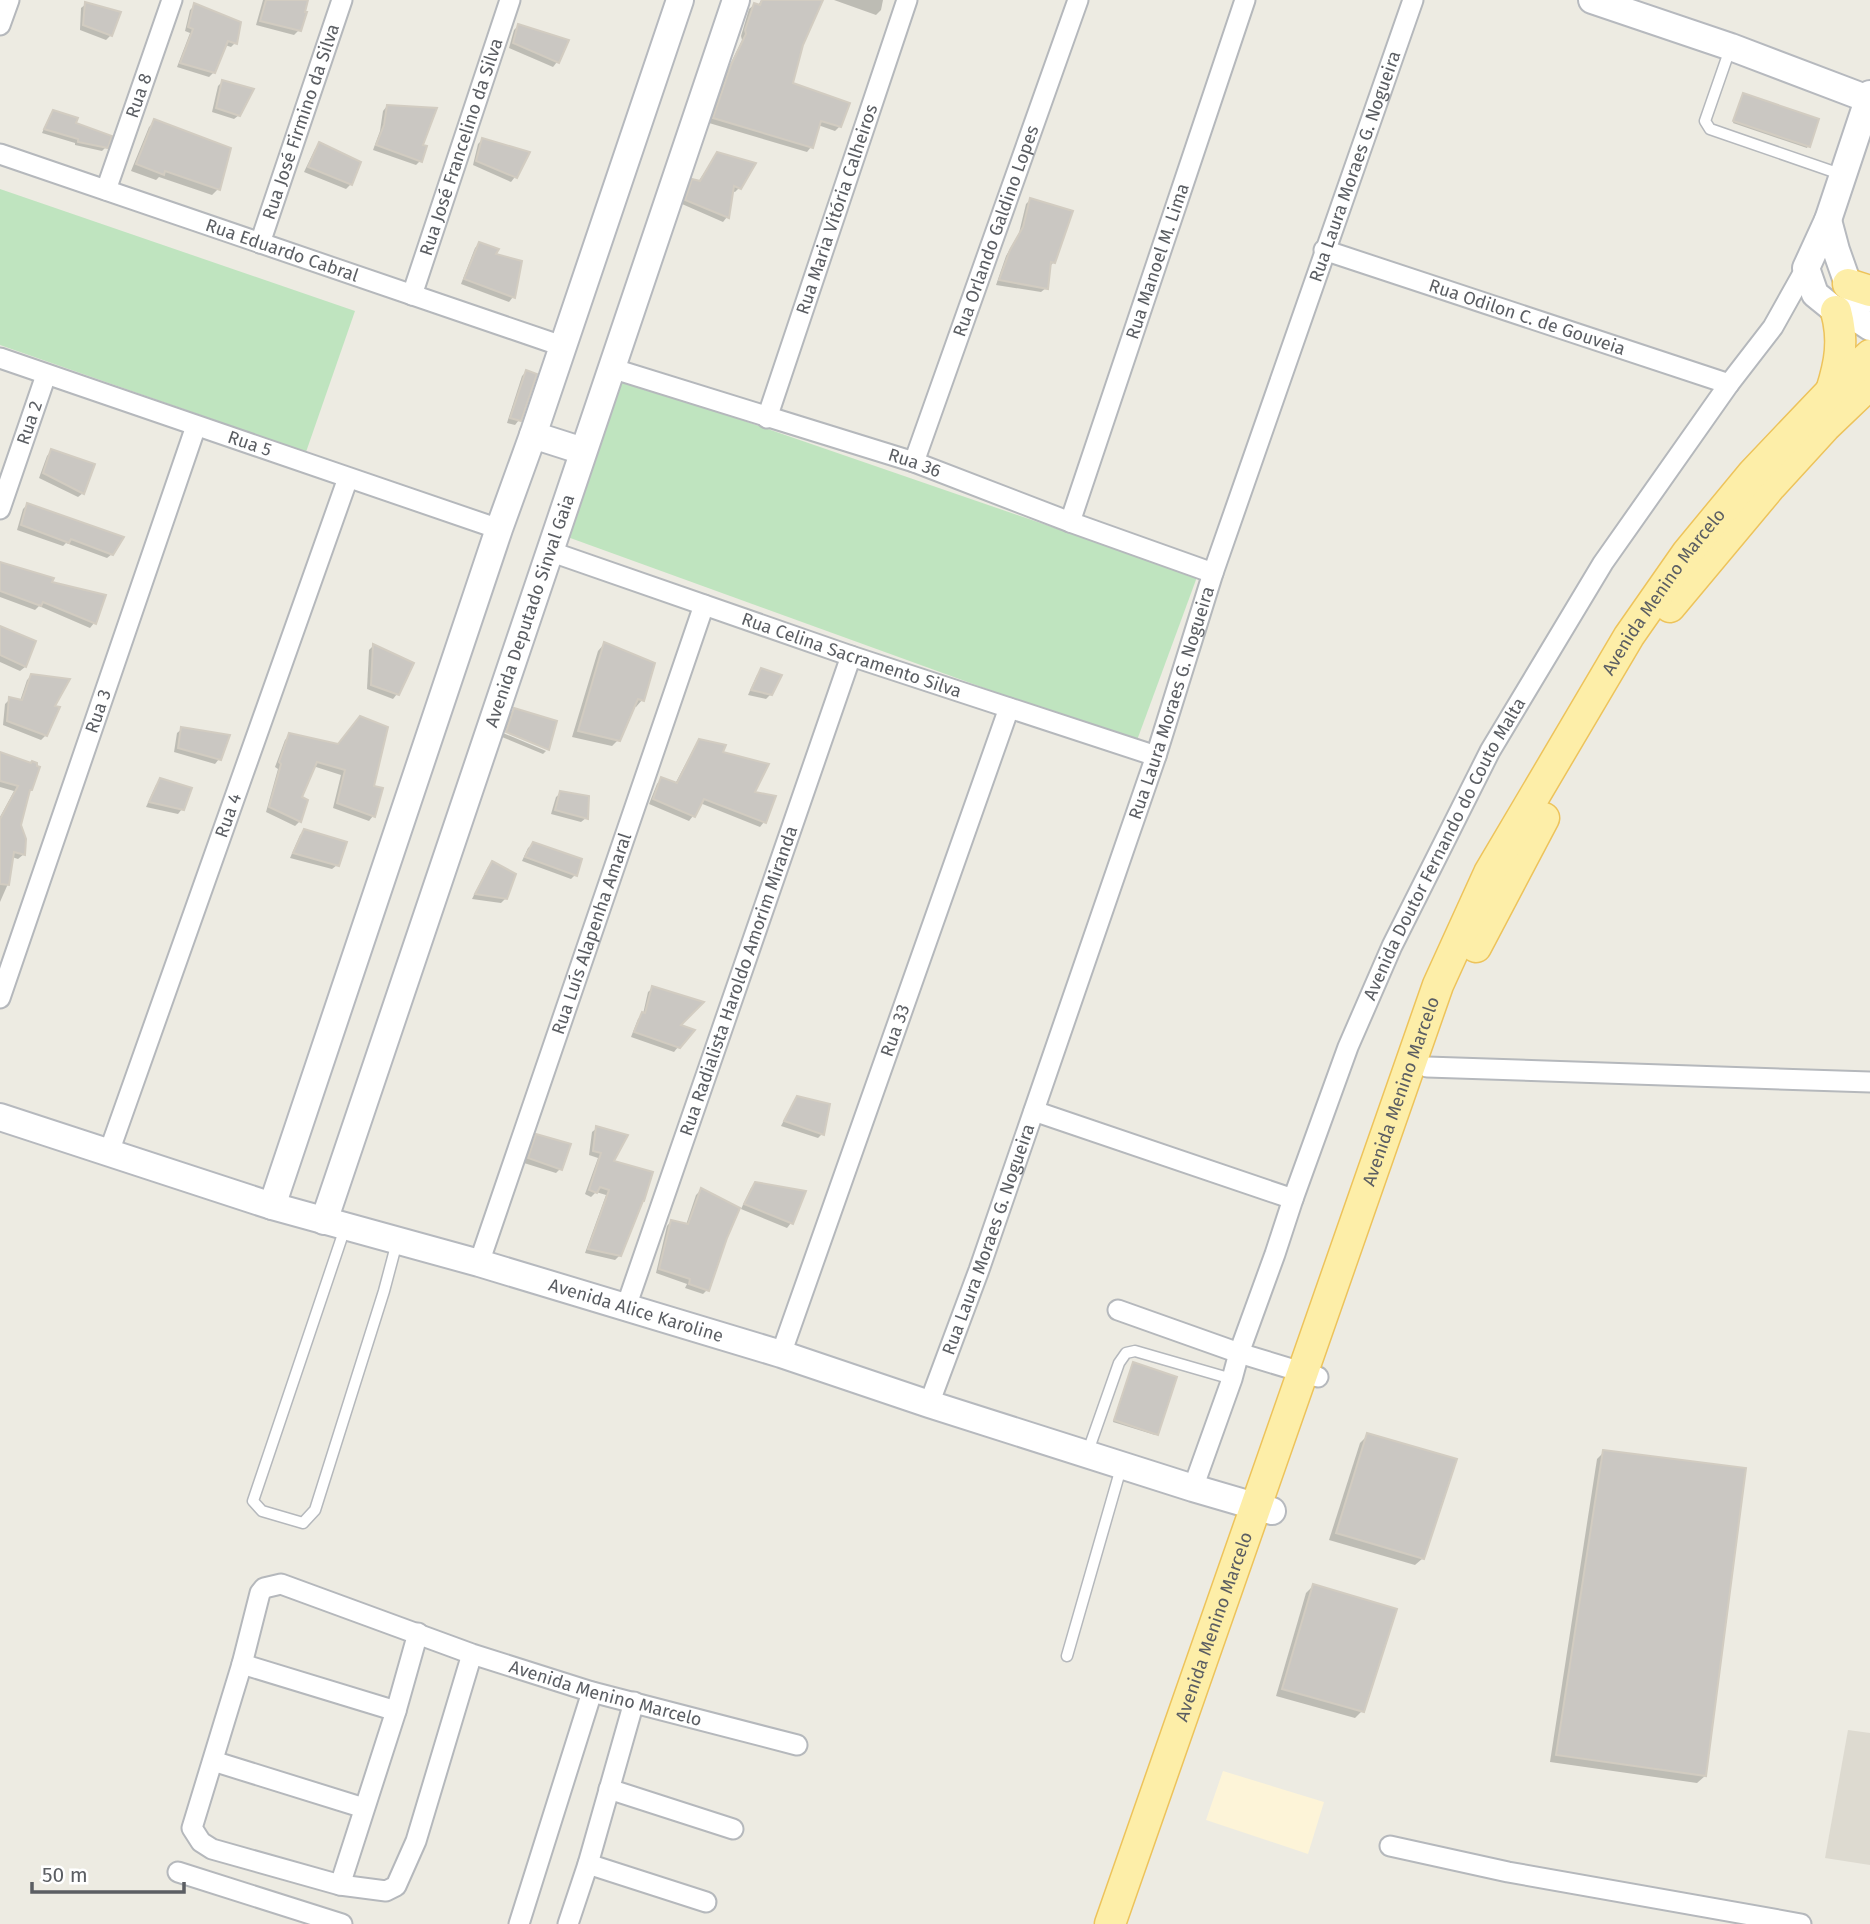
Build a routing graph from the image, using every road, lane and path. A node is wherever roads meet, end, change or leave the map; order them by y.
1 (9, 0) edge
2 (172, 0) edge
3 (342, 0) edge
4 (510, 0) edge
5 (680, 0) edge
6 (736, 0) edge
7 (907, 0) edge
8 (1078, 0) edge
9 (1245, 0) edge
10 (1413, 0) edge
11 (1592, 0) edge
12 (0, 25) edge
13 (1731, 47) junction
14 (1869, 97) edge
15 (0, 154) edge
16 (1843, 176) junction
17 (106, 190) junction
18 (1828, 220) junction
19 (260, 243) junction
20 (1325, 250) junction
21 (1807, 268) junction
22 (1859, 287) edge
23 (412, 295) junction
24 (1870, 310) edge
25 (1836, 311) junction
26 (1870, 327) edge
27 (562, 346) junction
28 (1870, 355) edge
29 (0, 358) edge
30 (611, 368) junction
31 (46, 375) junction
32 (1729, 384) junction
33 (1870, 384) edge
34 (1831, 391) junction
35 (766, 418) junction
36 (196, 426) junction
37 (533, 435) junction
38 (583, 451) junction
39 (914, 462) junction
40 (348, 478) junction
41 (0, 509) edge
42 (1070, 522) junction
43 (499, 529) junction
44 (549, 551) junction
45 (1213, 573) junction
46 (704, 605) junction
47 (851, 656) junction
48 (1009, 708) junction
49 (1156, 756) junction
50 (0, 998) edge
51 (1427, 1066) junction
52 (1870, 1082) edge
53 (1034, 1111) junction
54 (0, 1117) edge
55 (109, 1152) junction
56 (1293, 1199) junction
57 (272, 1206) junction
58 (335, 1224) junction
59 (397, 1241) junction
60 (479, 1263) junction
61 (626, 1307) junction
62 (1118, 1310) dead end
63 (1239, 1353) junction
64 (781, 1354) junction
65 (1310, 1374) junction
66 (1232, 1379) junction
67 (929, 1404) junction
68 (1087, 1454) junction
69 (1121, 1466) junction
70 (1193, 1488) junction
71 (1264, 1509) junction
72 (418, 1633) junction
73 (472, 1654) junction
74 (1067, 1656) dead end
75 (242, 1664) junction
76 (592, 1692) junction
77 (634, 1702) junction
78 (396, 1711) junction
79 (797, 1745) dead end
80 (213, 1761) junction
81 (609, 1789) junction
82 (364, 1808) junction
83 (733, 1829) dead end
84 (1390, 1846) dead end
85 (588, 1864) junction
86 (178, 1872) dead end
87 (340, 1885) junction
88 (706, 1902) dead end
89 (342, 1924) edge
90 (519, 1924) edge
91 (568, 1924) edge
92 (1110, 1924) edge
93 (1130, 1924) edge
94 (1801, 1924) edge

1 - 12 street
2 - 17 street, Rua 8
3 - 19 street, Rua José Firmino da Silva
4 - 23 street, Rua José Francelino da Silva
5 - 27 street
6 - 30 street, Avenida Deputado Sinval Gaia
7 - 35 street, Rua Maria Vitória Calheiros
8 - 39 street, Rua Orlando Galdino Lopes
9 - 42 street, Rua Manoel M. Lima
10 - 20 street, Rua Laura Moraes G. Nogueira
11 - 13 street
13 - 14 street
13 - 16 lane
14 - 16 street, Avenida Doutor Fernando do Couto Malta
15 - 17 street, Rua Eduardo Cabral
16 - 18 street, Avenida Doutor Fernando do Couto Malta
17 - 19 street, Rua Eduardo Cabral
18 - 21 street, Avenida Doutor Fernando do Couto Malta
18 - 22 street
19 - 23 street, Rua Eduardo Cabral
20 - 32 street, Rua Odilon C. de Gouveia
20 - 45 street, Rua Laura Moraes G. Nogueira
21 - 25 street
21 - 32 street, Avenida Doutor Fernando do Couto Malta
22 - 24 street
23 - 27 street, Rua Eduardo Cabral
25 - 26 street
25 - 34 main road
27 - 37 street
28 - 34 main road, Avenida Menino Marcelo
29 - 31 street, Rua 5
30 - 35 street, Rua 36
30 - 38 street, Avenida Deputado Sinval Gaia
31 - 36 street, Rua 5
31 - 41 street, Rua 2
32 - 56 street, Avenida Doutor Fernando do Couto Malta
33 - 51 main road, Avenida Menino Marcelo
34 - 65 main road, Avenida Menino Marcelo
35 - 39 street, Rua 36
36 - 40 street, Rua 5
36 - 50 street, Rua 3
37 - 38 street
37 - 43 street
38 - 44 street, Avenida Deputado Sinval Gaia
39 - 42 street, Rua 36
40 - 43 street, Rua 5
40 - 55 street, Rua 4
42 - 45 street, Rua 36
43 - 57 street
44 - 46 street, Rua Celina Sacramento Silva
44 - 58 street, Avenida Deputado Sinval Gaia
45 - 49 street, Rua Laura Moraes G. Nogueira
46 - 47 street, Rua Celina Sacramento Silva
46 - 60 street, Rua Luís Alapenha Amaral
47 - 48 street, Rua Celina Sacramento Silva
47 - 61 street, Rua Radialista Haroldo Amorim Miranda
48 - 49 street, Rua Celina Sacramento Silva
48 - 64 street, Rua 33
49 - 53 street, Rua Laura Moraes G. Nogueira
51 - 52 street
51 - 65 main road, Avenida Menino Marcelo
53 - 56 street
53 - 67 street, Rua Laura Moraes G. Nogueira
54 - 55 street, Avenida Alice Karoline
55 - 57 street, Avenida Alice Karoline
56 - 63 street, Avenida Doutor Fernando do Couto Malta
57 - 58 street, Avenida Alice Karoline
58 - 59 street, Avenida Alice Karoline
58 - 59 lane
59 - 60 street, Avenida Alice Karoline
60 - 61 street, Avenida Alice Karoline
61 - 64 street, Avenida Alice Karoline
62 - 63 street
63 - 65 street
63 - 66 street, Avenida Doutor Fernando do Couto Malta
64 - 67 street, Avenida Alice Karoline
65 - 71 main road, Avenida Menino Marcelo
66 - 68 lane
66 - 70 street, Avenida Doutor Fernando do Couto Malta
67 - 68 street, Avenida Alice Karoline
68 - 69 street, Avenida Alice Karoline
69 - 70 street, Avenida Alice Karoline
69 - 74 lane
70 - 71 street, Avenida Alice Karoline
71 - 92 main road, Avenida Menino Marcelo
71 - 93 main road, Avenida Menino Marcelo
72 - 73 street, Avenida Menino Marcelo
72 - 75 street, Avenida Menino Marcelo
72 - 78 street
73 - 76 street, Avenida Menino Marcelo
73 - 87 street
75 - 78 street
75 - 80 street
76 - 77 street, Avenida Menino Marcelo
76 - 90 street
77 - 79 street, Avenida Menino Marcelo
77 - 81 street
78 - 82 street
80 - 82 street
80 - 87 street
81 - 83 street
81 - 85 street
82 - 87 street
84 - 94 street
85 - 88 street
85 - 91 street
86 - 89 street

